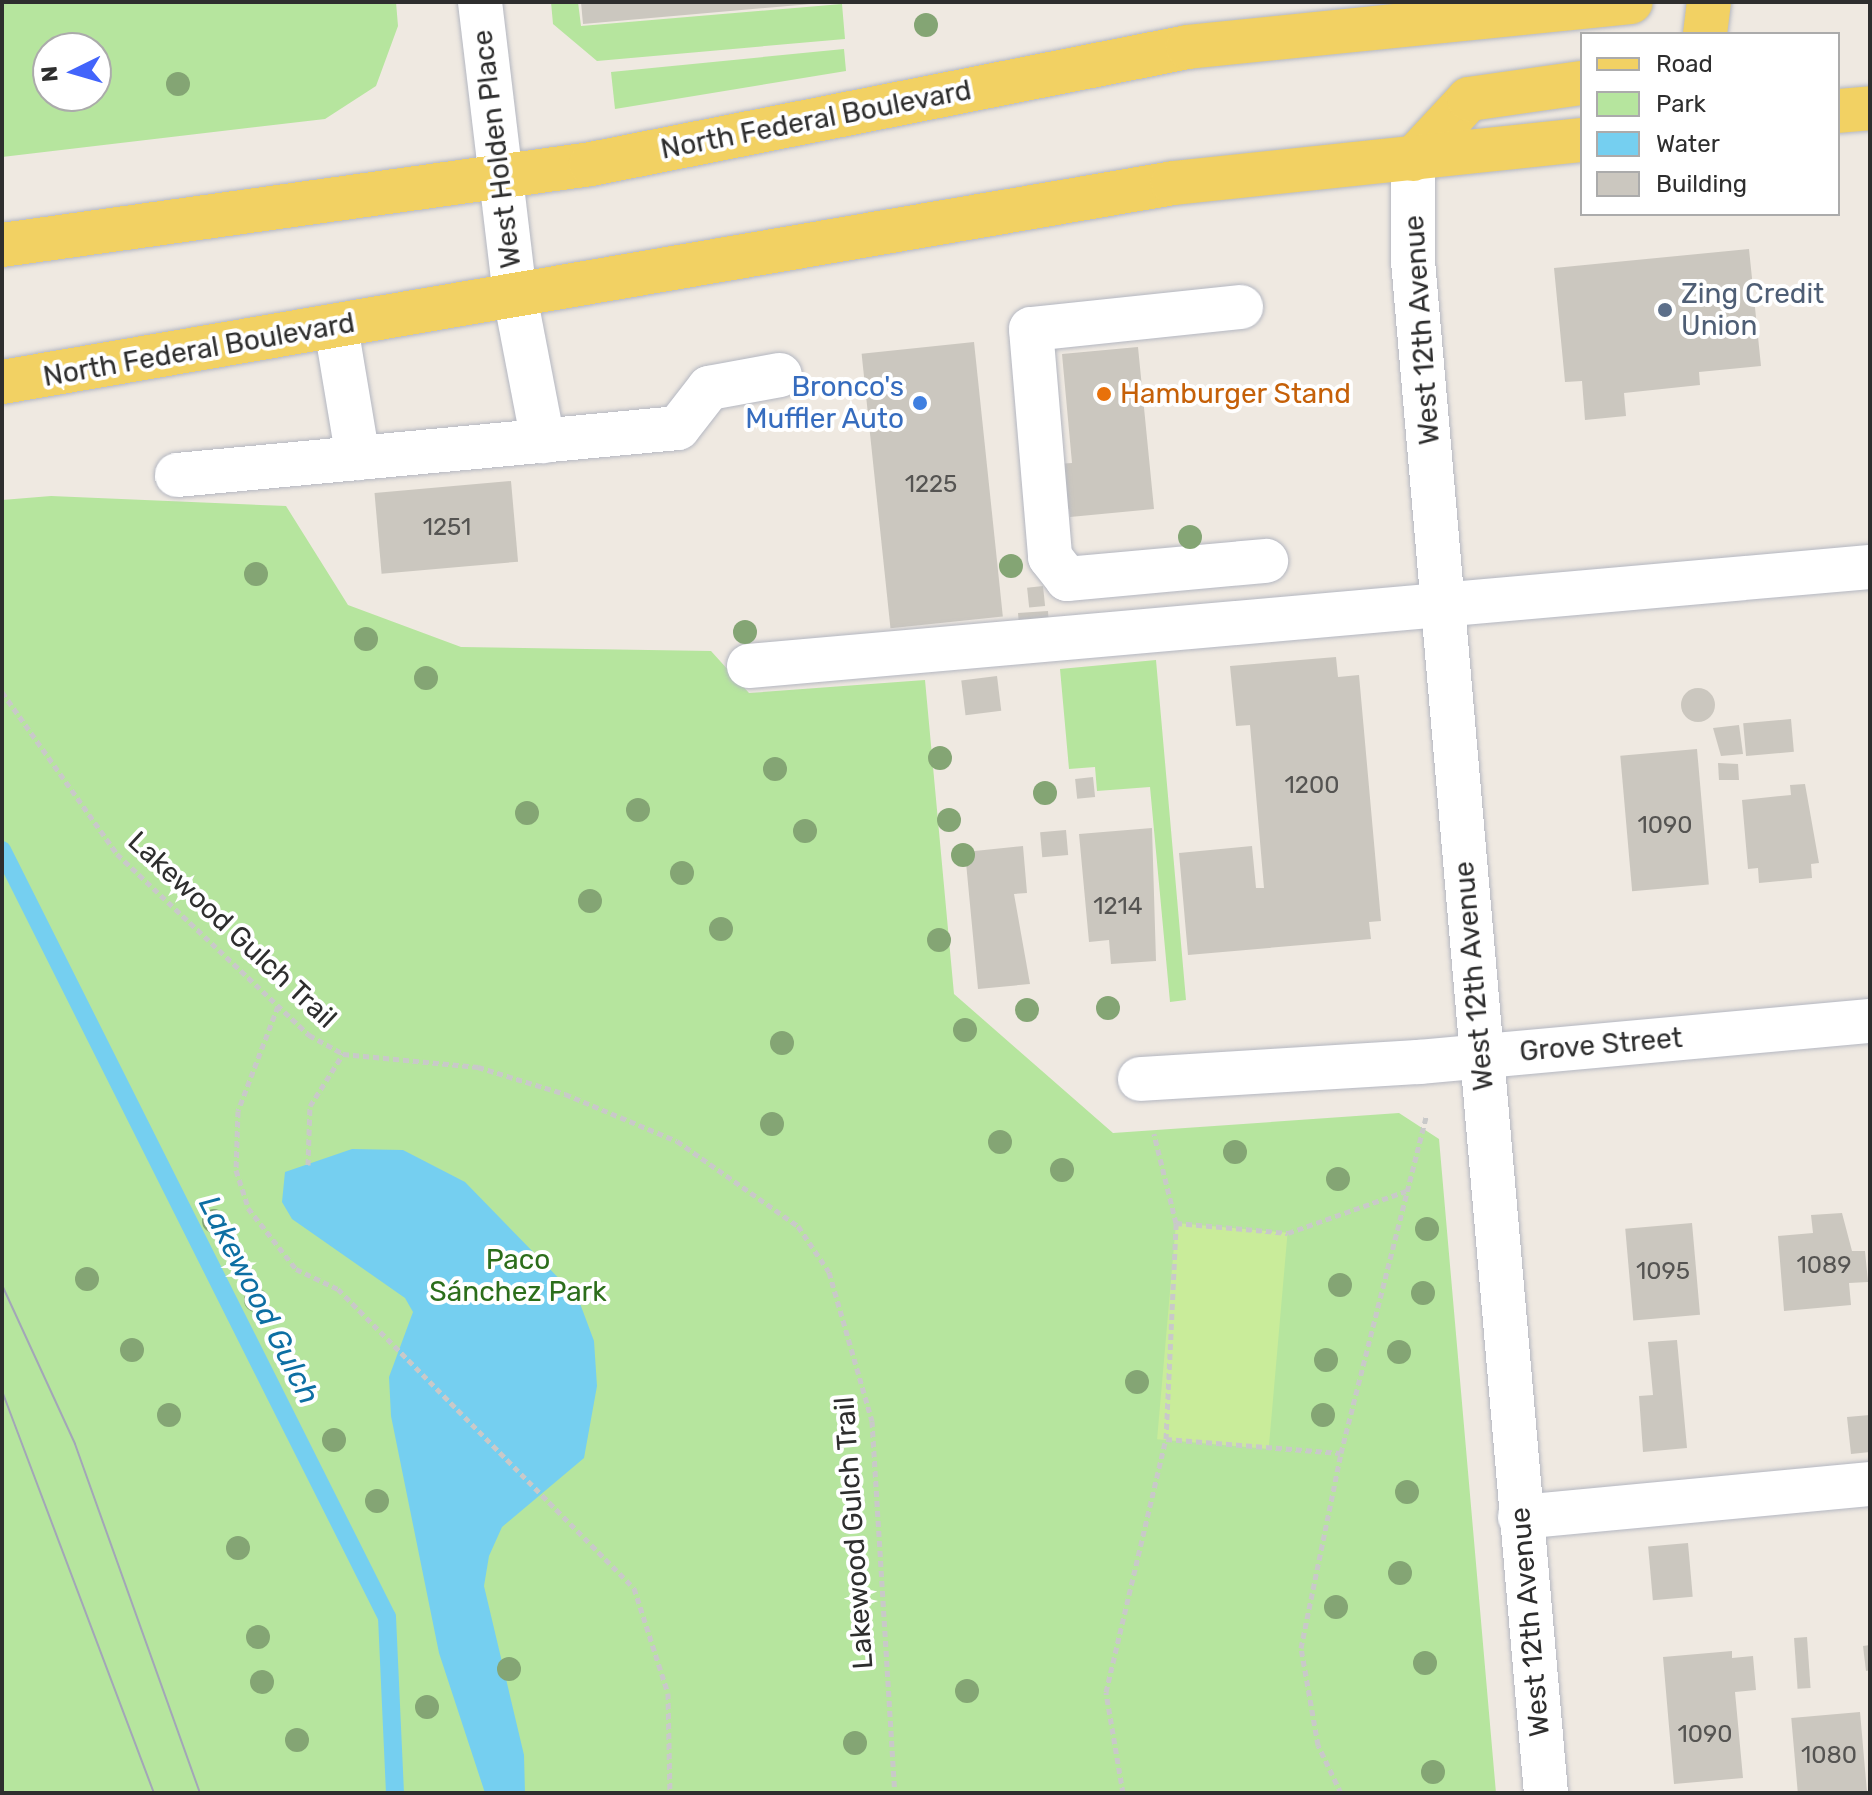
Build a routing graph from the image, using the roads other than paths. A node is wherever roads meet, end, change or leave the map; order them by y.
1 (480, 2) edge
2 (1631, 2) edge
3 (1709, 2) edge
4 (1705, 32) edge
5 (1580, 83) edge
6 (1870, 108) edge
7 (1840, 111) edge
8 (1580, 140) edge
9 (1413, 159) junction
10 (498, 179) junction
11 (16, 244) edge
12 (515, 296) junction
13 (1241, 307) dead end
14 (336, 327) junction
15 (780, 375) dead end
16 (22, 380) edge
17 (543, 441) junction
18 (358, 458) junction
19 (177, 475) dead end
20 (1266, 561) dead end
21 (1870, 567) edge
22 (1442, 607) junction
23 (749, 666) dead end
24 (1870, 1021) edge
25 (1481, 1055) junction
26 (1140, 1079) road end
27 (1870, 1484) edge
28 (1520, 1517) junction
29 (1546, 1793) edge

1 - 10 street, West Holden Place
2 - 10 main road, North Federal Boulevard
3 - 4 main road
5 - 9 main road
6 - 7 main road
8 - 9 main road, North Federal Boulevard
9 - 12 main road, North Federal Boulevard
9 - 22 street, West 12th Avenue
10 - 11 main road, North Federal Boulevard
10 - 12 street, West Holden Place
12 - 14 main road, North Federal Boulevard
12 - 17 street, West Holden Place
13 - 20 street
14 - 16 main road, North Federal Boulevard
14 - 18 street
15 - 17 street
17 - 18 street
18 - 19 street
21 - 22 street
22 - 23 street
22 - 25 street, West 12th Avenue
24 - 25 street, Grove Street
25 - 26 street, Grove Street
25 - 28 street, West 12th Avenue
27 - 28 street
28 - 29 street, West 12th Avenue

